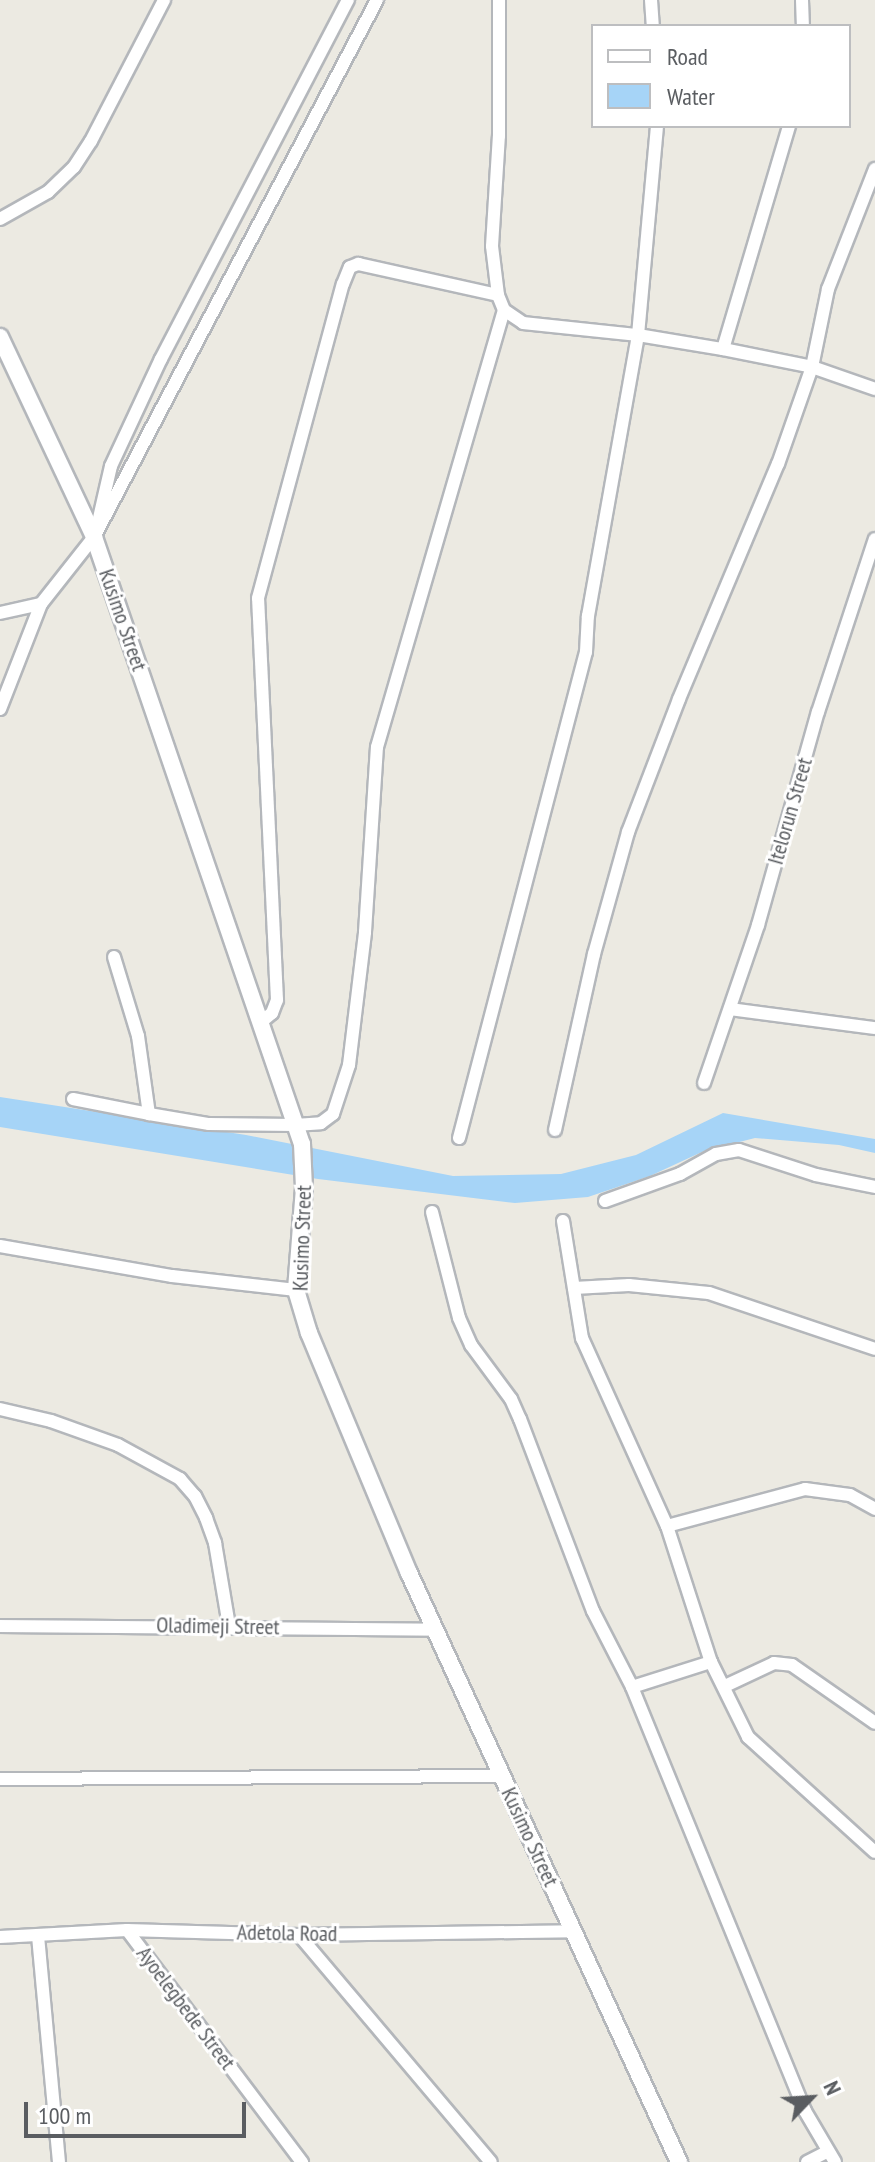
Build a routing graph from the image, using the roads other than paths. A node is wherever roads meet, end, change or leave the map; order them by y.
1 (164, 0) edge
2 (348, 0) edge
3 (377, 0) edge
4 (499, 0) edge
5 (651, 0) edge
6 (802, 0) edge
7 (653, 24) edge
8 (803, 24) edge
9 (657, 128) edge
10 (788, 128) edge
11 (875, 169) edge
12 (0, 219) edge
13 (498, 295) junction
14 (504, 310) junction
15 (638, 335) junction
16 (0, 337) edge
17 (723, 349) junction
18 (812, 367) junction
19 (875, 389) edge
20 (94, 537) junction
21 (875, 539) edge
22 (41, 604) junction
23 (0, 613) edge
24 (0, 709) edge
25 (114, 957) dead end
26 (730, 1009) junction
27 (261, 1022) junction
28 (875, 1028) edge
29 (704, 1083) dead end
30 (73, 1099) dead end
31 (149, 1114) junction
32 (295, 1125) junction
33 (555, 1130) dead end
34 (459, 1138) dead end
35 (875, 1187) edge
36 (605, 1201) dead end
37 (432, 1212) dead end
38 (563, 1221) dead end
39 (0, 1246) edge
40 (574, 1288) junction
41 (296, 1290) junction
42 (875, 1349) edge
43 (0, 1409) edge
44 (875, 1509) edge
45 (667, 1526) junction
46 (0, 1626) edge
47 (229, 1626) junction
48 (436, 1630) junction
49 (711, 1662) junction
50 (725, 1686) junction
51 (632, 1687) junction
52 (875, 1723) edge
53 (501, 1776) junction
54 (0, 1779) edge
55 (875, 1852) edge
56 (127, 1930) junction
57 (575, 1931) junction
58 (299, 1935) junction
59 (38, 1936) junction
60 (0, 1937) edge
61 (831, 2157) edge
62 (59, 2162) edge
63 (302, 2162) edge
64 (491, 2162) edge
65 (679, 2162) edge
66 (807, 2162) edge

1 - 12 street
2 - 20 street
3 - 20 street
4 - 13 street
5 - 7 street
6 - 8 street
9 - 15 street
10 - 17 street
11 - 18 street
13 - 14 street
13 - 27 street
14 - 15 street
14 - 32 street
15 - 17 street
15 - 34 street
16 - 20 street, Kusimo Street
17 - 18 street
18 - 19 street
18 - 33 street
20 - 22 street
20 - 27 street, Kusimo Street
21 - 26 street, Itelorun Street
22 - 23 street
22 - 24 street
25 - 31 street
26 - 28 street
26 - 29 street, Itelorun Street
27 - 32 street, Kusimo Street
30 - 31 street
31 - 32 street
32 - 41 street, Kusimo Street
35 - 36 street
37 - 51 street
38 - 40 street
39 - 41 street
40 - 42 street
40 - 45 street
41 - 48 street, Kusimo Street
43 - 47 street
44 - 45 street
45 - 49 street
46 - 47 street, Oladimeji Street
47 - 48 street, Oladimeji Street
48 - 53 street, Kusimo Street
49 - 50 street
49 - 51 street
50 - 52 street
50 - 55 street
51 - 61 street
53 - 54 street
53 - 57 street, Kusimo Street
56 - 58 street, Adetola Road
56 - 59 street, Adetola Road
56 - 63 street, Ayoelegbede Street
57 - 58 street, Adetola Road
57 - 65 street, Kusimo Street
58 - 64 street
59 - 60 street, Adetola Road
59 - 62 street
61 - 66 street

